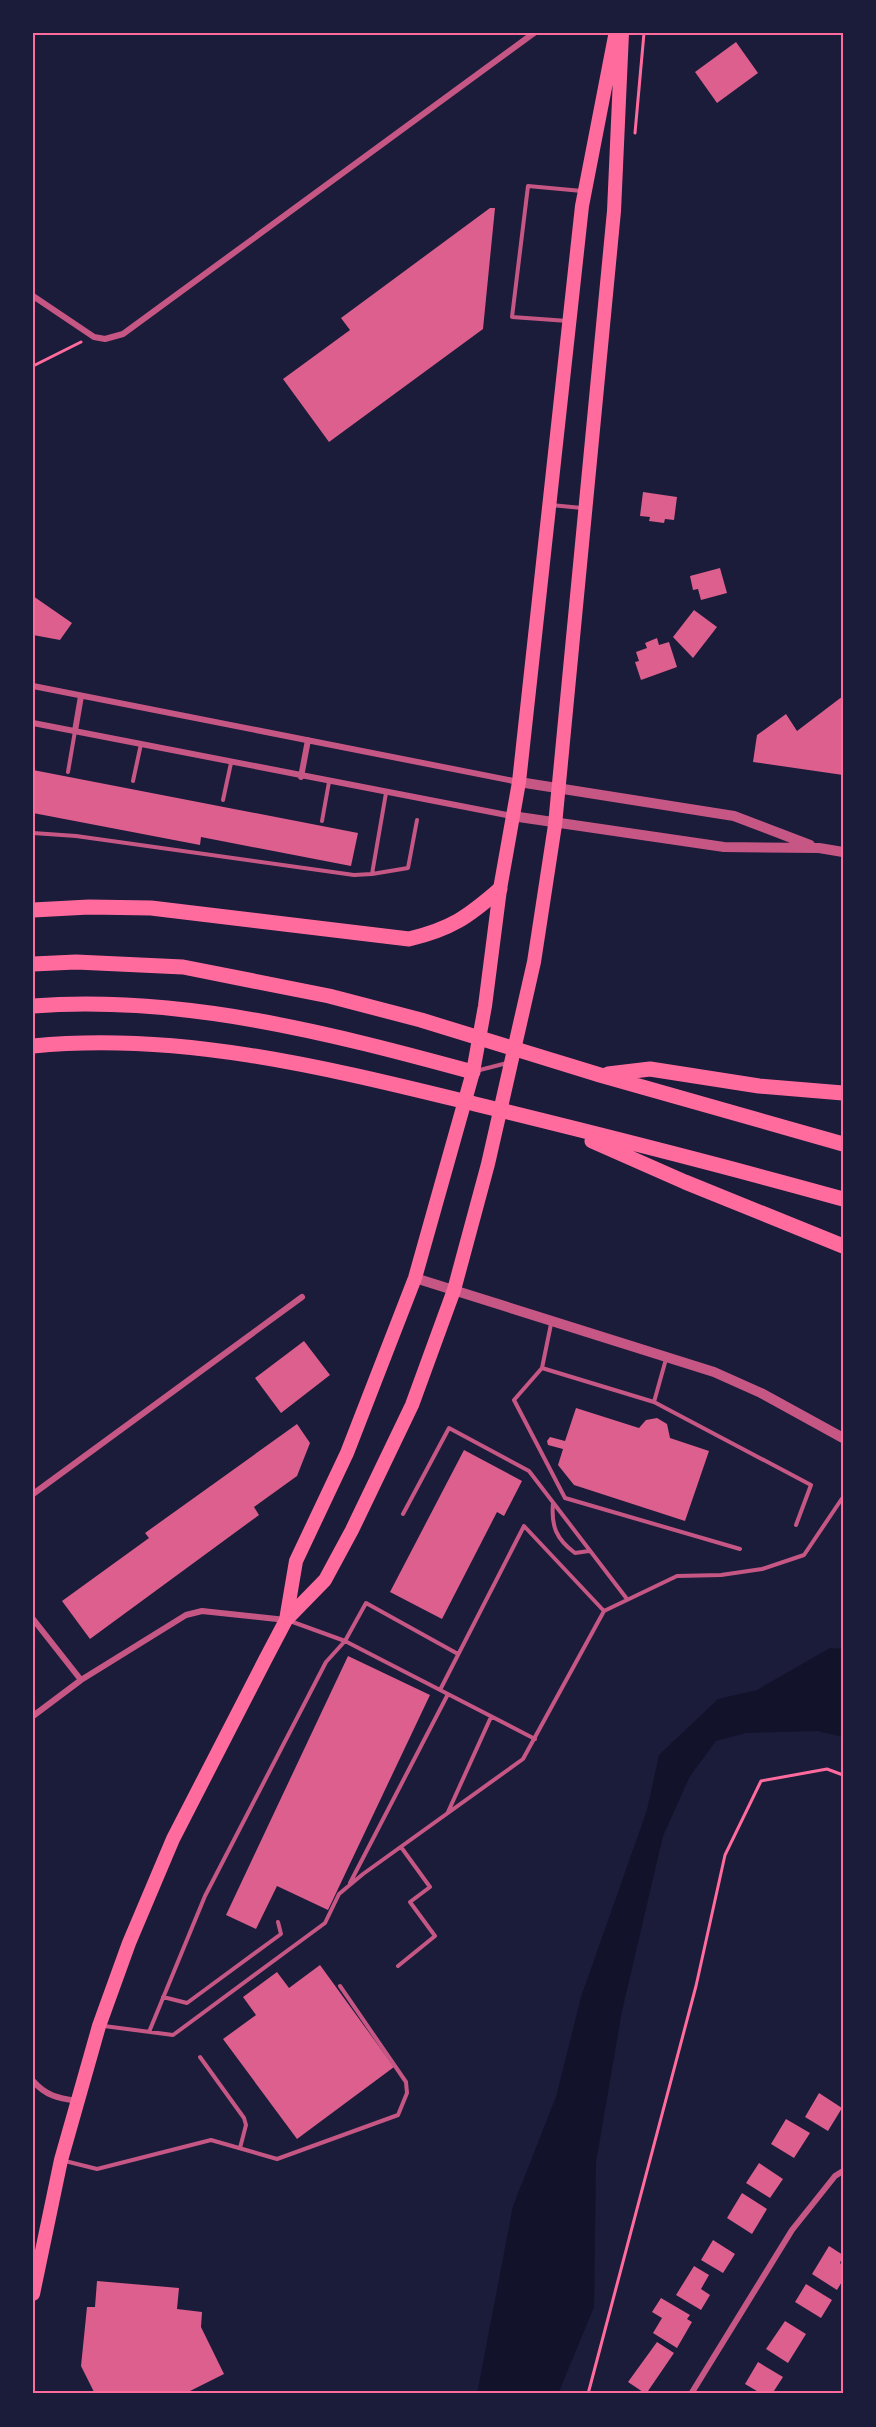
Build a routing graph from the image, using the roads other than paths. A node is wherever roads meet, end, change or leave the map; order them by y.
1 (534, 33) edge
2 (615, 33) edge
3 (622, 33) edge
4 (585, 192) junction
5 (33, 297) edge
6 (570, 321) junction
7 (551, 506) junction
8 (586, 508) junction
9 (33, 686) edge
10 (81, 696) junction
11 (33, 723) edge
12 (75, 731) junction
13 (308, 740) junction
14 (141, 744) junction
15 (231, 763) junction
16 (68, 772) dead end
17 (301, 777) junction
18 (133, 781) dead end
19 (329, 782) junction
20 (519, 782) junction
21 (559, 788) junction
22 (386, 793) junction
23 (223, 800) dead end
24 (512, 816) junction
25 (417, 820) dead end
26 (322, 821) dead end
27 (555, 825) junction
28 (33, 833) edge
29 (819, 848) junction
30 (843, 852) edge
31 (372, 874) junction
32 (500, 889) junction
33 (33, 910) edge
34 (33, 964) edge
35 (33, 1006) edge
36 (33, 1046) edge
37 (513, 1061) junction
38 (473, 1072) junction
39 (600, 1075) junction
40 (843, 1093) edge
41 (554, 1124) junction
42 (843, 1144) edge
43 (843, 1199) edge
44 (843, 1246) edge
45 (415, 1278) junction
46 (454, 1290) junction
47 (302, 1297) dead end
48 (552, 1320) junction
49 (667, 1356) junction
50 (543, 1368) junction
51 (654, 1401) junction
52 (843, 1438) edge
53 (33, 1494) edge
54 (843, 1497) edge
55 (553, 1502) junction
56 (403, 1514) dead end
57 (796, 1525) dead end
58 (740, 1549) dead end
59 (590, 1551) junction
60 (627, 1599) junction
61 (604, 1611) junction
62 (33, 1619) edge
63 (286, 1620) junction
64 (345, 1641) junction
65 (459, 1654) junction
66 (81, 1680) junction
67 (440, 1690) junction
68 (448, 1694) junction
69 (33, 1716) edge
70 (491, 1717) junction
71 (535, 1739) junction
72 (448, 1814) junction
73 (400, 1847) junction
74 (348, 1886) junction
75 (278, 1922) dead end
76 (398, 1965) dead end
77 (340, 1986) dead end
78 (164, 1997) junction
79 (99, 2026) junction
80 (149, 2032) junction
81 (200, 2056) dead end
82 (33, 2081) edge
83 (78, 2101) junction
84 (240, 2148) junction
85 (61, 2160) junction
86 (843, 2171) edge
87 (33, 2294) edge
88 (692, 2394) edge

1 - 5 street
2 - 4 main road
3 - 8 main road
4 - 6 main road
4 - 6 lane
6 - 7 main road
7 - 8 lane
7 - 20 main road
8 - 21 main road
9 - 10 street
10 - 12 street
10 - 13 street
11 - 12 street
12 - 14 street
12 - 16 lane
13 - 17 street
13 - 20 street
14 - 15 street
14 - 18 lane
15 - 17 street
15 - 23 lane
17 - 19 street
19 - 22 street
19 - 26 lane
20 - 21 street
20 - 24 main road
21 - 27 main road
21 - 29 street
22 - 24 street
22 - 31 lane
24 - 27 street
24 - 32 main road
25 - 31 lane
27 - 29 street
27 - 37 main road
28 - 31 lane
29 - 30 street
32 - 33 highway
32 - 38 main road
34 - 39 highway
35 - 38 highway
36 - 41 highway
37 - 38 lane
37 - 46 main road
38 - 45 main road
39 - 40 highway
39 - 42 highway
41 - 43 highway
41 - 44 highway
45 - 46 street
45 - 63 main road
46 - 48 street
46 - 63 main road
47 - 53 street
48 - 49 street
48 - 50 lane
49 - 51 lane
49 - 52 street
50 - 51 lane
50 - 58 lane
51 - 57 lane
54 - 60 lane
55 - 56 lane
55 - 59 lane
55 - 59 lane
59 - 60 lane
60 - 61 lane
61 - 65 lane
61 - 71 lane
62 - 66 street
63 - 64 lane
63 - 66 street
63 - 79 main road
64 - 65 lane
64 - 67 lane
64 - 78 lane
65 - 67 lane
66 - 69 street
67 - 68 lane
68 - 70 lane
68 - 74 lane
70 - 71 lane
70 - 72 lane
71 - 72 lane
72 - 73 lane
73 - 74 lane
73 - 76 lane
74 - 80 lane
75 - 78 lane
77 - 84 lane
78 - 80 lane
79 - 80 lane
79 - 83 main road
81 - 84 lane
82 - 83 street
83 - 85 main road
84 - 85 lane
85 - 87 main road
86 - 88 street

